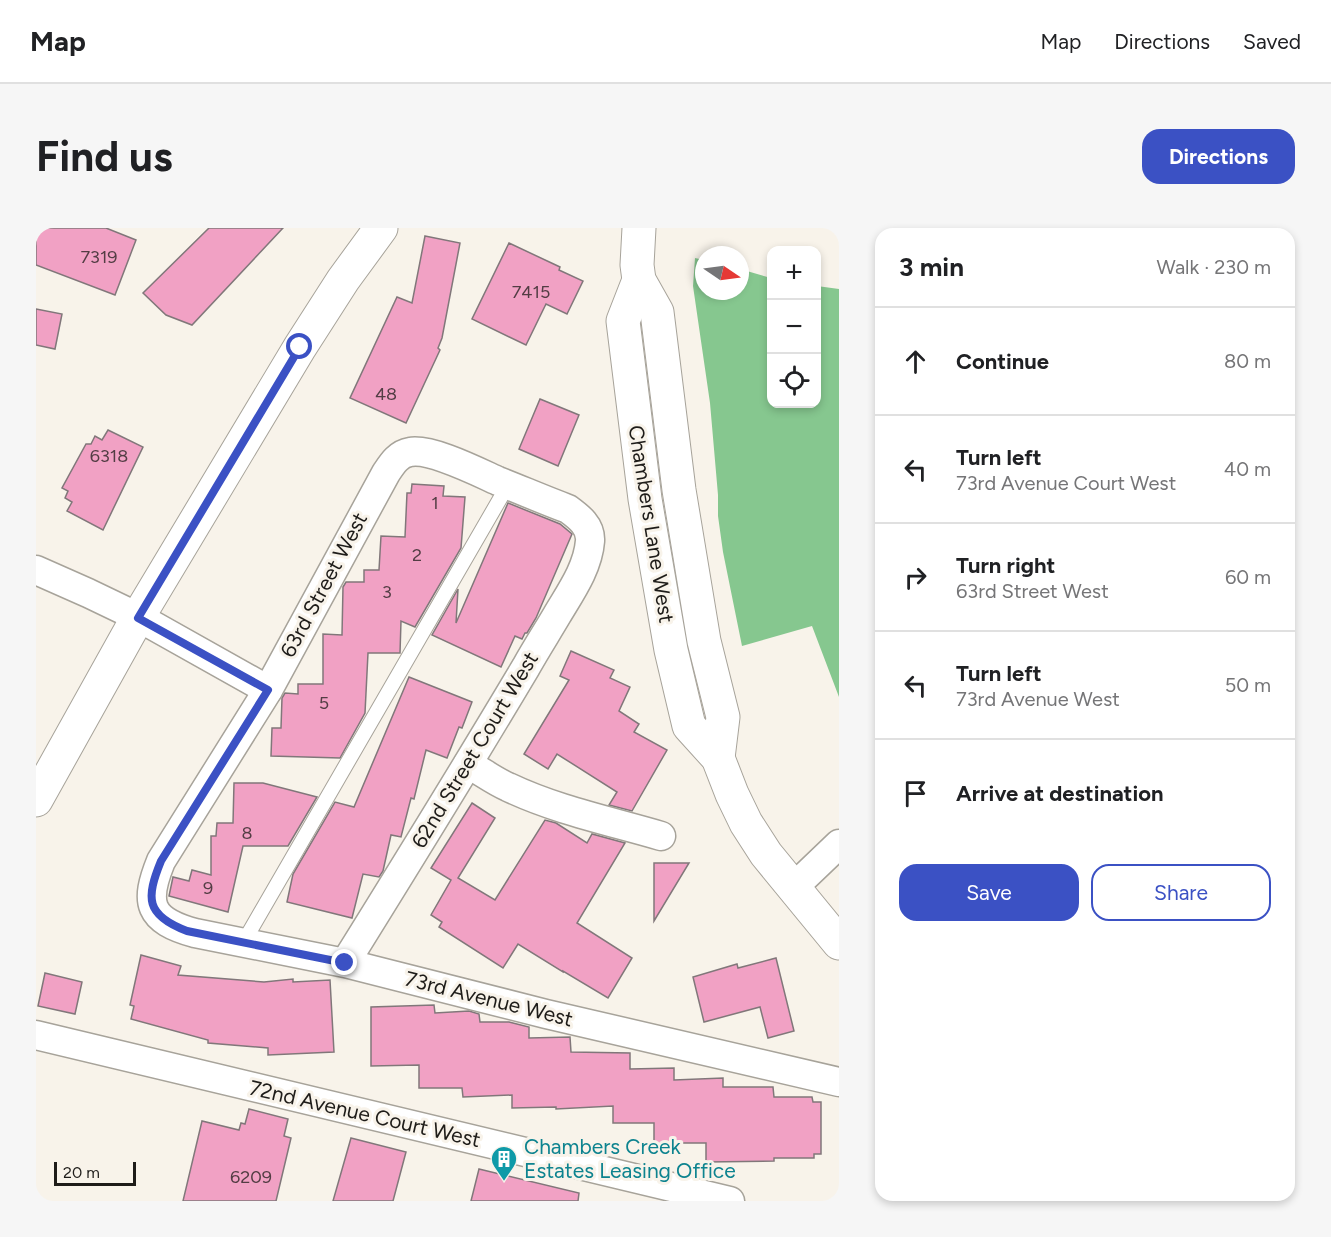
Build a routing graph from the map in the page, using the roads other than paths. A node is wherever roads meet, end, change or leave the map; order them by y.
1 (381, 228) edge
2 (639, 228) edge
3 (508, 485) junction
4 (589, 530) joint
5 (36, 570) edge
6 (138, 618) junction
7 (268, 690) junction
8 (468, 764) junction
9 (36, 800) edge
10 (661, 836) dead end
11 (839, 844) edge
12 (793, 888) junction
13 (151, 900) joint
14 (243, 943) junction
15 (839, 943) edge
16 (345, 963) junction
17 (36, 1035) edge
18 (839, 1082) edge
19 (730, 1201) edge

1 - 6 street
2 - 12 street, Chambers Lane West
3 - 4 street, 63rd Street West
3 - 7 street, 63rd Street West
3 - 14 lane
4 - 8 street, 62nd Street Court West
5 - 6 street
6 - 7 street
6 - 9 street
7 - 13 street, 63rd Street West
8 - 10 street
8 - 16 street, 62nd Street Court West
11 - 12 street
12 - 15 street, Chambers Lane West
13 - 14 street, 73rd Avenue West
14 - 16 street, 73rd Avenue West
16 - 18 street, 73rd Avenue West
17 - 19 street, 72nd Avenue Court West

